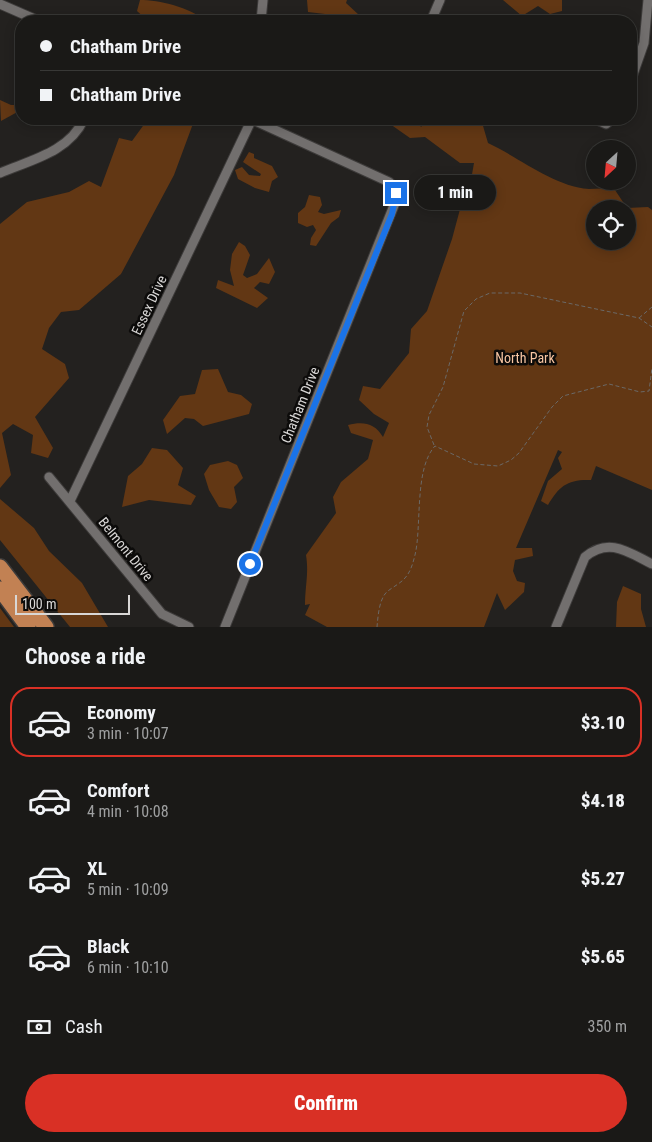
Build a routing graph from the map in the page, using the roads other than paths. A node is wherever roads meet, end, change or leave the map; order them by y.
1 (263, 0) edge
2 (440, 0) edge
3 (648, 0) edge
4 (0, 4) edge
5 (26, 15) edge
6 (262, 15) edge
7 (434, 15) edge
8 (637, 63) edge
9 (80, 125) edge
10 (248, 125) edge
11 (264, 125) edge
12 (0, 172) edge
13 (49, 477) dead end
14 (70, 501) junction
15 (652, 564) edge
16 (0, 567) edge
17 (0, 589) edge
18 (28, 627) edge
19 (46, 627) edge
20 (190, 627) edge
21 (225, 627) edge
22 (556, 627) edge

1 - 6 street
2 - 7 street
3 - 8 street
4 - 5 street
9 - 12 street
10 - 14 street, Essex Drive
11 - 21 street, Chatham Drive
13 - 14 street, Belmont Drive
14 - 20 street, Belmont Drive
15 - 22 street
16 - 19 highway
17 - 18 highway

